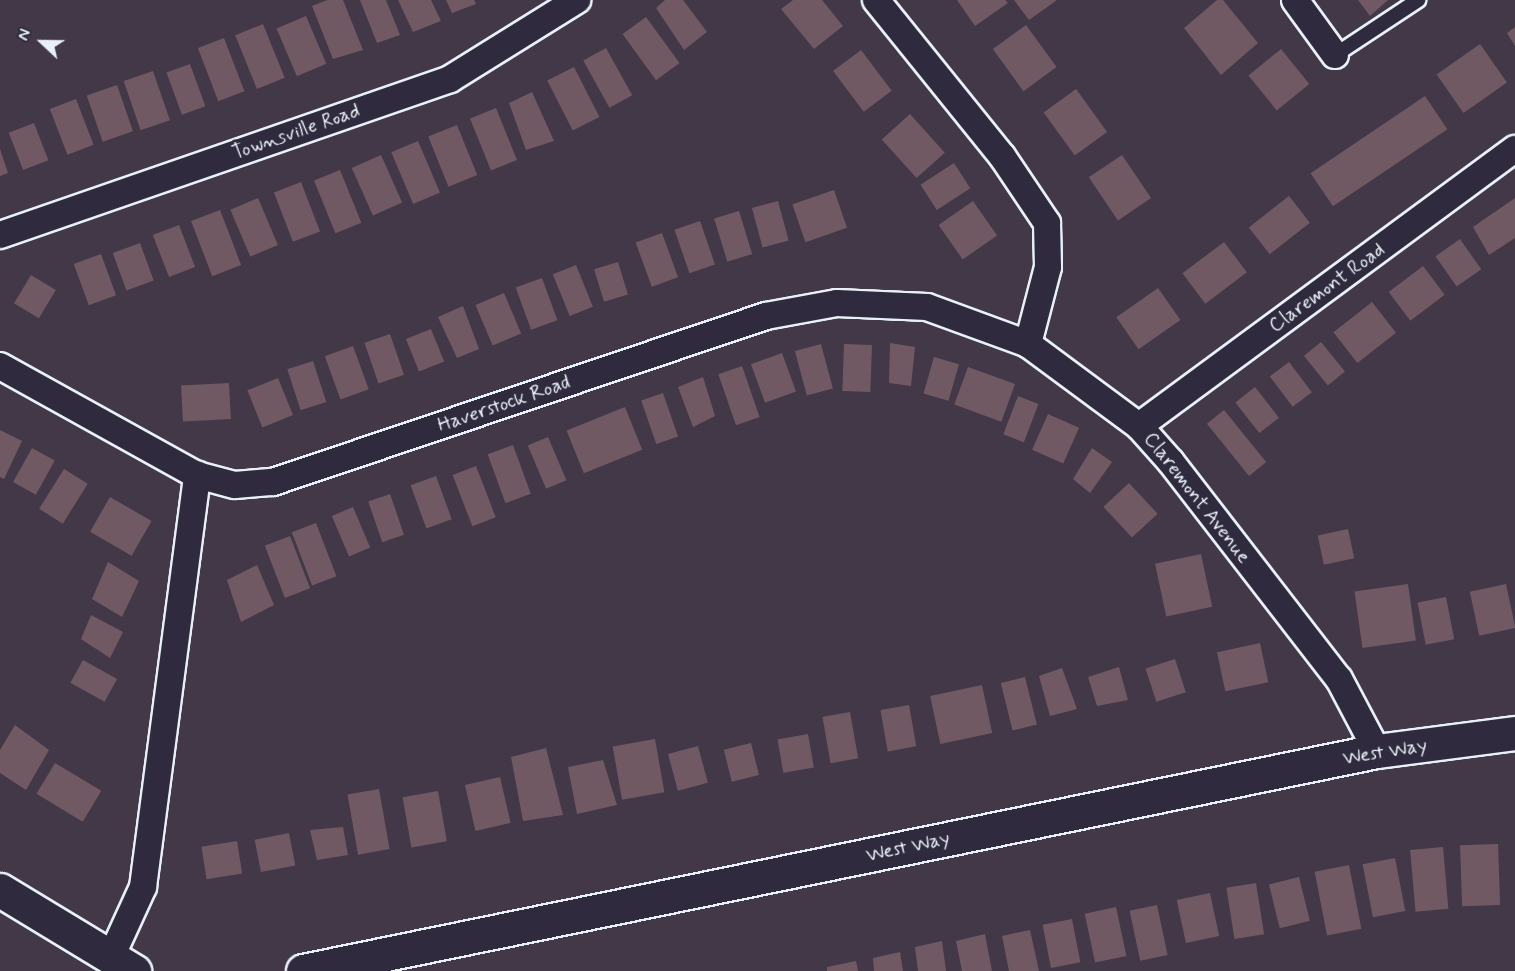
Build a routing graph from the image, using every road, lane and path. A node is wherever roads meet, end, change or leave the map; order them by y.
1 (577, 0) edge
2 (876, 0) edge
3 (1295, 0) edge
4 (1418, 0) edge
5 (1335, 54) joint
6 (1515, 149) edge
7 (0, 236) edge
8 (1028, 345) junction
9 (0, 366) edge
10 (1140, 426) junction
11 (197, 475) junction
12 (1515, 733) edge
13 (1377, 751) junction
14 (0, 890) edge
15 (122, 964) edge
16 (303, 971) edge

1 - 7 street, Townsville Road
2 - 8 street
3 - 5 street
4 - 5 lane
6 - 10 street, Claremont Road
8 - 10 street, Claremont Avenue
8 - 11 street, Haverstock Road
9 - 11 street, Haverstock Road
10 - 13 street, Claremont Avenue
11 - 15 street
12 - 13 street, West Way
13 - 16 street, West Way
14 - 15 street

